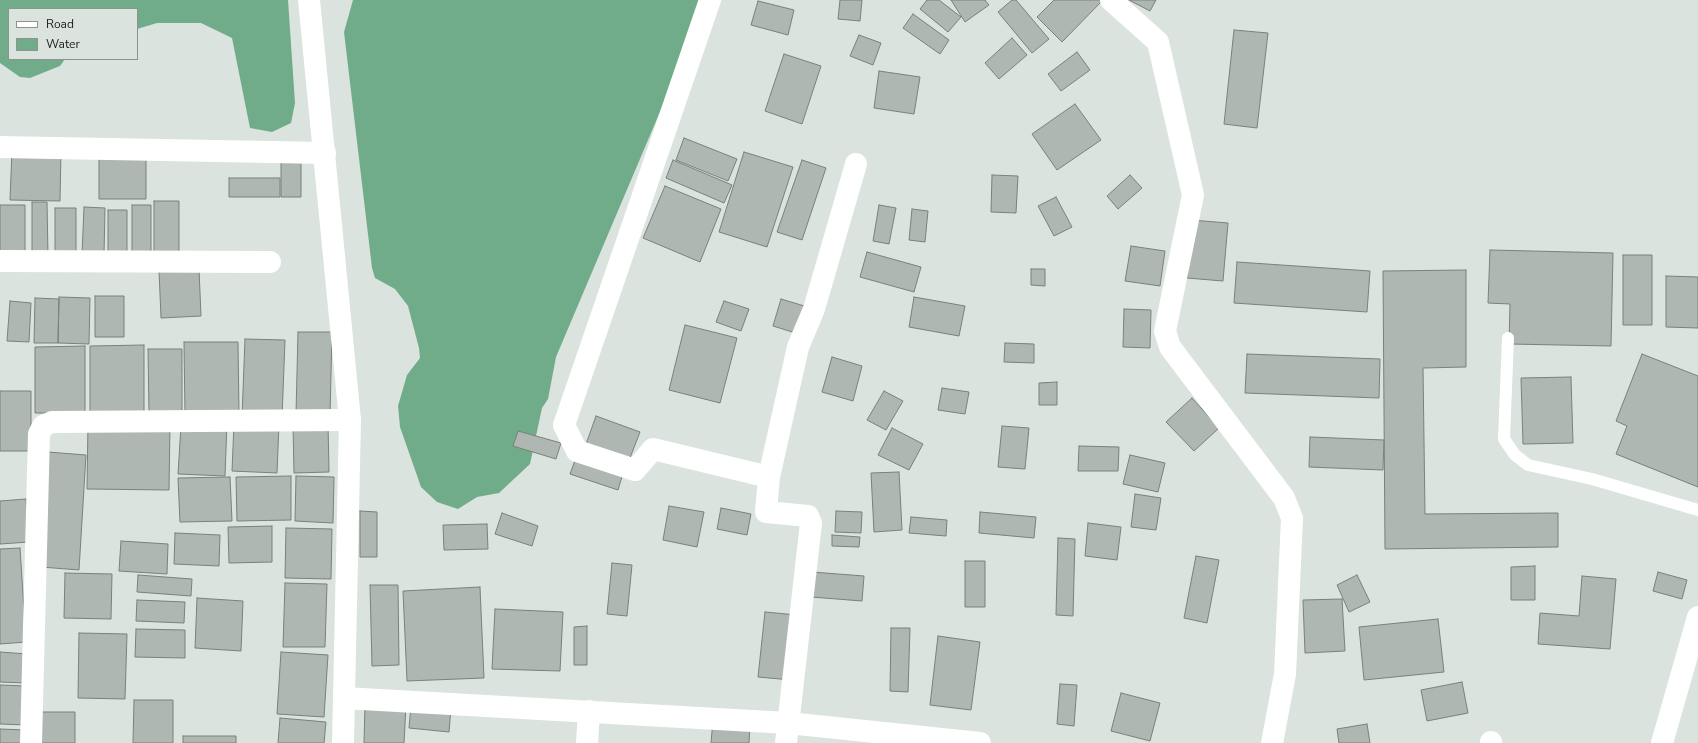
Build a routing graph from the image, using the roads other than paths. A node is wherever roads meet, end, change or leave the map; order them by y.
1 (309, 0) edge
2 (710, 0) edge
3 (1111, 0) edge
4 (0, 147) edge
5 (324, 153) junction
6 (856, 164) dead end
7 (0, 261) edge
8 (270, 262) dead end
9 (1508, 338) dead end
10 (350, 420) junction
11 (769, 477) junction
12 (1698, 510) edge
13 (1698, 618) edge
14 (344, 698) junction
15 (589, 711) junction
16 (787, 733) edge
17 (31, 743) edge
18 (343, 743) edge
19 (587, 743) edge
20 (980, 743) edge
21 (1272, 743) edge
22 (1662, 743) edge

1 - 5 street
2 - 11 street
3 - 21 street
4 - 5 street
5 - 10 street
6 - 11 street
7 - 8 street
9 - 12 lane
10 - 14 street
10 - 17 street
11 - 16 street
13 - 22 street
14 - 15 street
14 - 18 street
15 - 16 street
15 - 19 street
16 - 20 street

